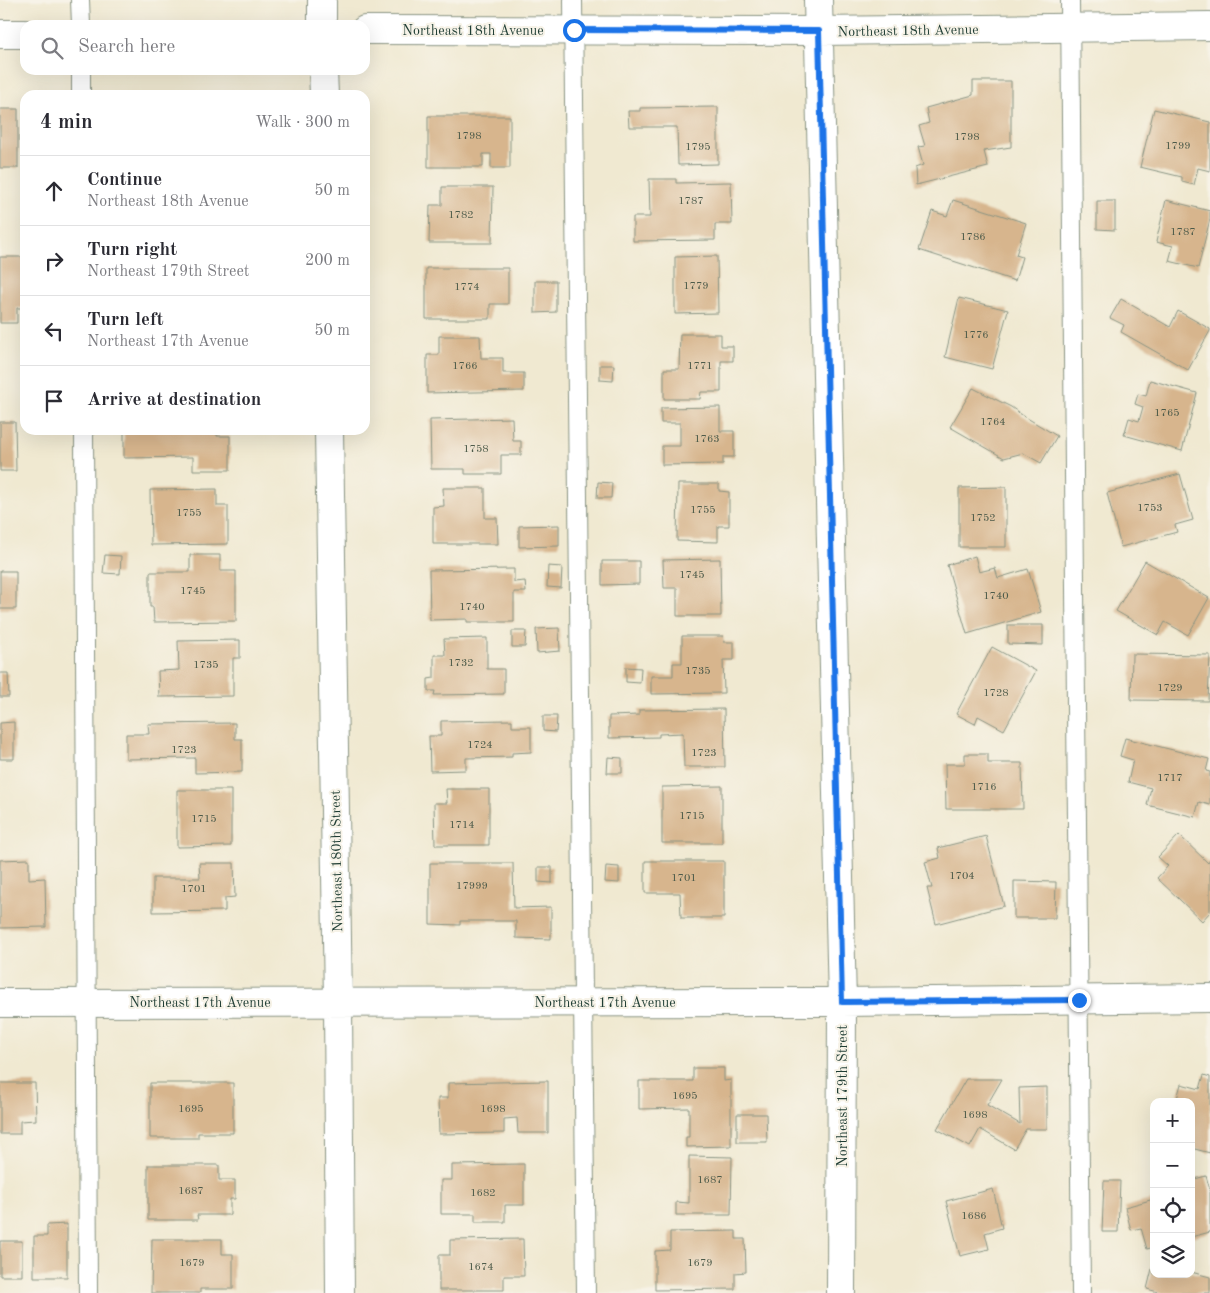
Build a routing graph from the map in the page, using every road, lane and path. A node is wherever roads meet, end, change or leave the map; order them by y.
1 (80, 0) edge
2 (322, 0) edge
3 (573, 0) edge
4 (818, 0) edge
5 (1070, 0) edge
6 (81, 20) edge
7 (322, 20) edge
8 (1210, 26) edge
9 (1071, 28) junction
10 (370, 30) edge
11 (574, 30) junction
12 (819, 31) junction
13 (0, 34) edge
14 (20, 34) edge
15 (81, 75) edge
16 (323, 75) edge
17 (81, 90) edge
18 (324, 90) edge
19 (84, 435) edge
20 (329, 435) edge
21 (1210, 998) edge
22 (1079, 1000) junction
23 (87, 1002) junction
24 (338, 1002) junction
25 (584, 1002) junction
26 (842, 1002) junction
27 (0, 1003) edge
28 (88, 1293) edge
29 (340, 1293) edge
30 (586, 1293) edge
31 (841, 1293) edge
32 (1081, 1293) edge

1 - 6 lane
2 - 7 street
3 - 11 lane
4 - 12 street, Northeast 179th Street
5 - 9 lane
8 - 9 street, Northeast 18th Avenue
9 - 12 street, Northeast 18th Avenue
9 - 22 lane
10 - 11 street, Northeast 18th Avenue
11 - 12 street, Northeast 18th Avenue
11 - 25 lane
12 - 26 street, Northeast 179th Street
13 - 14 street
15 - 17 lane
16 - 18 street
19 - 23 lane
20 - 24 street, Northeast 180th Street
21 - 22 street, Northeast 17th Avenue
22 - 26 street, Northeast 17th Avenue
22 - 32 lane
23 - 24 street, Northeast 17th Avenue
23 - 27 street, Northeast 17th Avenue
23 - 28 lane
24 - 25 street, Northeast 17th Avenue
24 - 29 street, Northeast 180th Street
25 - 26 street, Northeast 17th Avenue
25 - 30 lane
26 - 31 street, Northeast 179th Street

